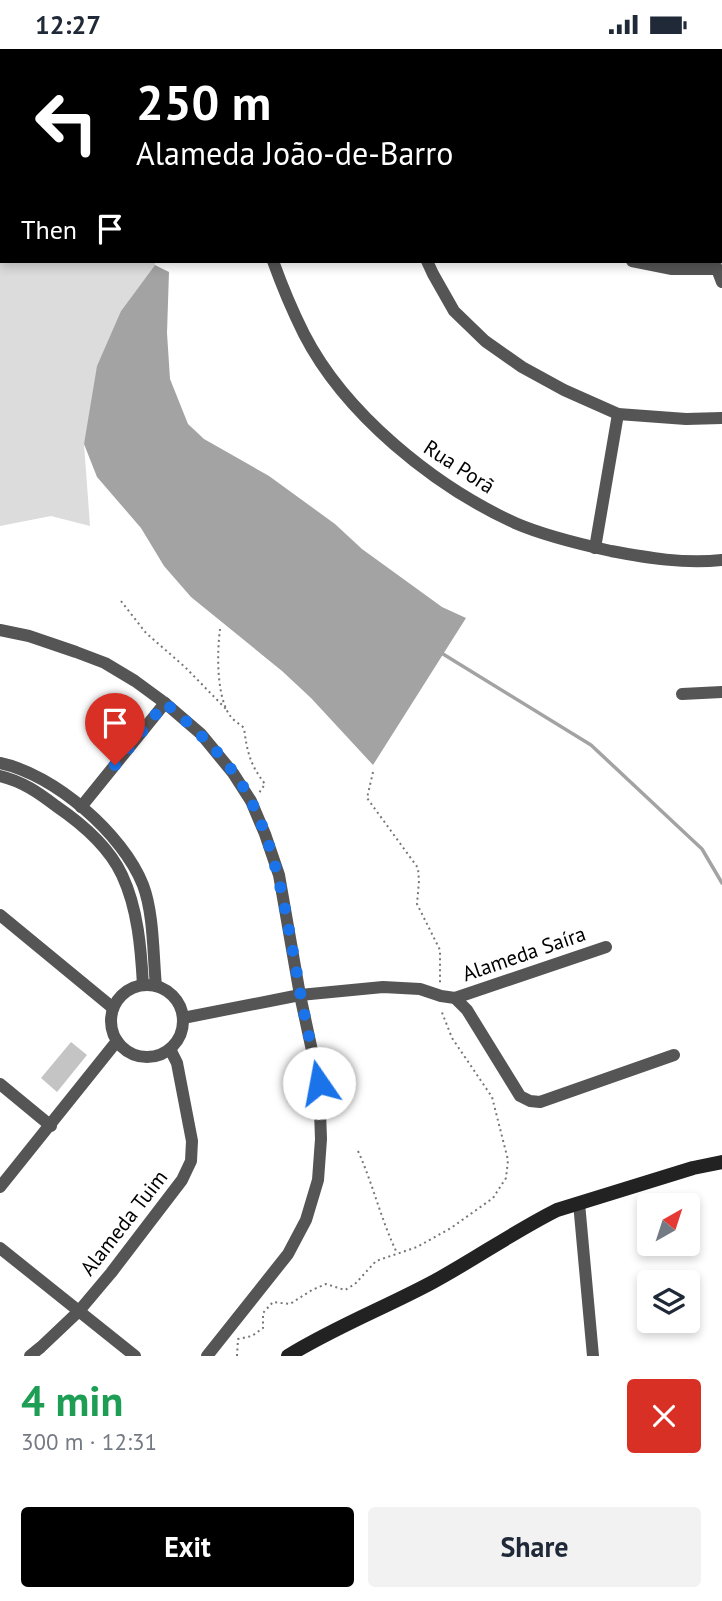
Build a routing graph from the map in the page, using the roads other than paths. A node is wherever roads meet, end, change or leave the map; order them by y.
1 (274, 263) edge
2 (428, 263) edge
3 (642, 263) edge
4 (715, 265) edge
5 (722, 282) edge
6 (618, 414) junction
7 (722, 418) edge
8 (595, 548) junction
9 (722, 560) edge
10 (0, 630) edge
11 (722, 692) edge
12 (682, 694) dead end
13 (165, 703) junction
14 (0, 763) edge
15 (0, 776) edge
16 (81, 807) junction
17 (0, 915) edge
18 (606, 947) dead end
19 (150, 986) junction
20 (300, 995) junction
21 (454, 998) junction
22 (113, 1008) junction
23 (183, 1018) junction
24 (117, 1041) junction
25 (170, 1049) junction
26 (674, 1055) dead end
27 (0, 1084) edge
28 (51, 1126) junction
29 (722, 1162) edge
30 (0, 1187) edge
31 (579, 1203) junction
32 (0, 1248) edge
33 (79, 1311) junction
34 (30, 1356) edge
35 (135, 1356) edge
36 (207, 1356) edge
37 (288, 1356) edge
38 (593, 1356) edge

1 - 8 street, Rua Porã
2 - 6 street
3 - 4 street
4 - 5 street
6 - 7 street
6 - 8 street
8 - 9 street, Rua Porã
10 - 13 street
11 - 12 street
13 - 16 street
13 - 20 street
14 - 16 street
15 - 19 street
16 - 19 street
17 - 22 street
18 - 21 street, Alameda Saíra
19 - 22 street
19 - 23 street
20 - 21 street
20 - 23 street
20 - 36 street
21 - 26 street
22 - 24 street
23 - 25 street
24 - 25 street
24 - 28 street
25 - 33 street, Alameda Tuim
27 - 28 street
28 - 30 street
29 - 31 main road
31 - 37 main road
31 - 38 street
32 - 33 street
33 - 34 street, Alameda Tuim
33 - 35 street

